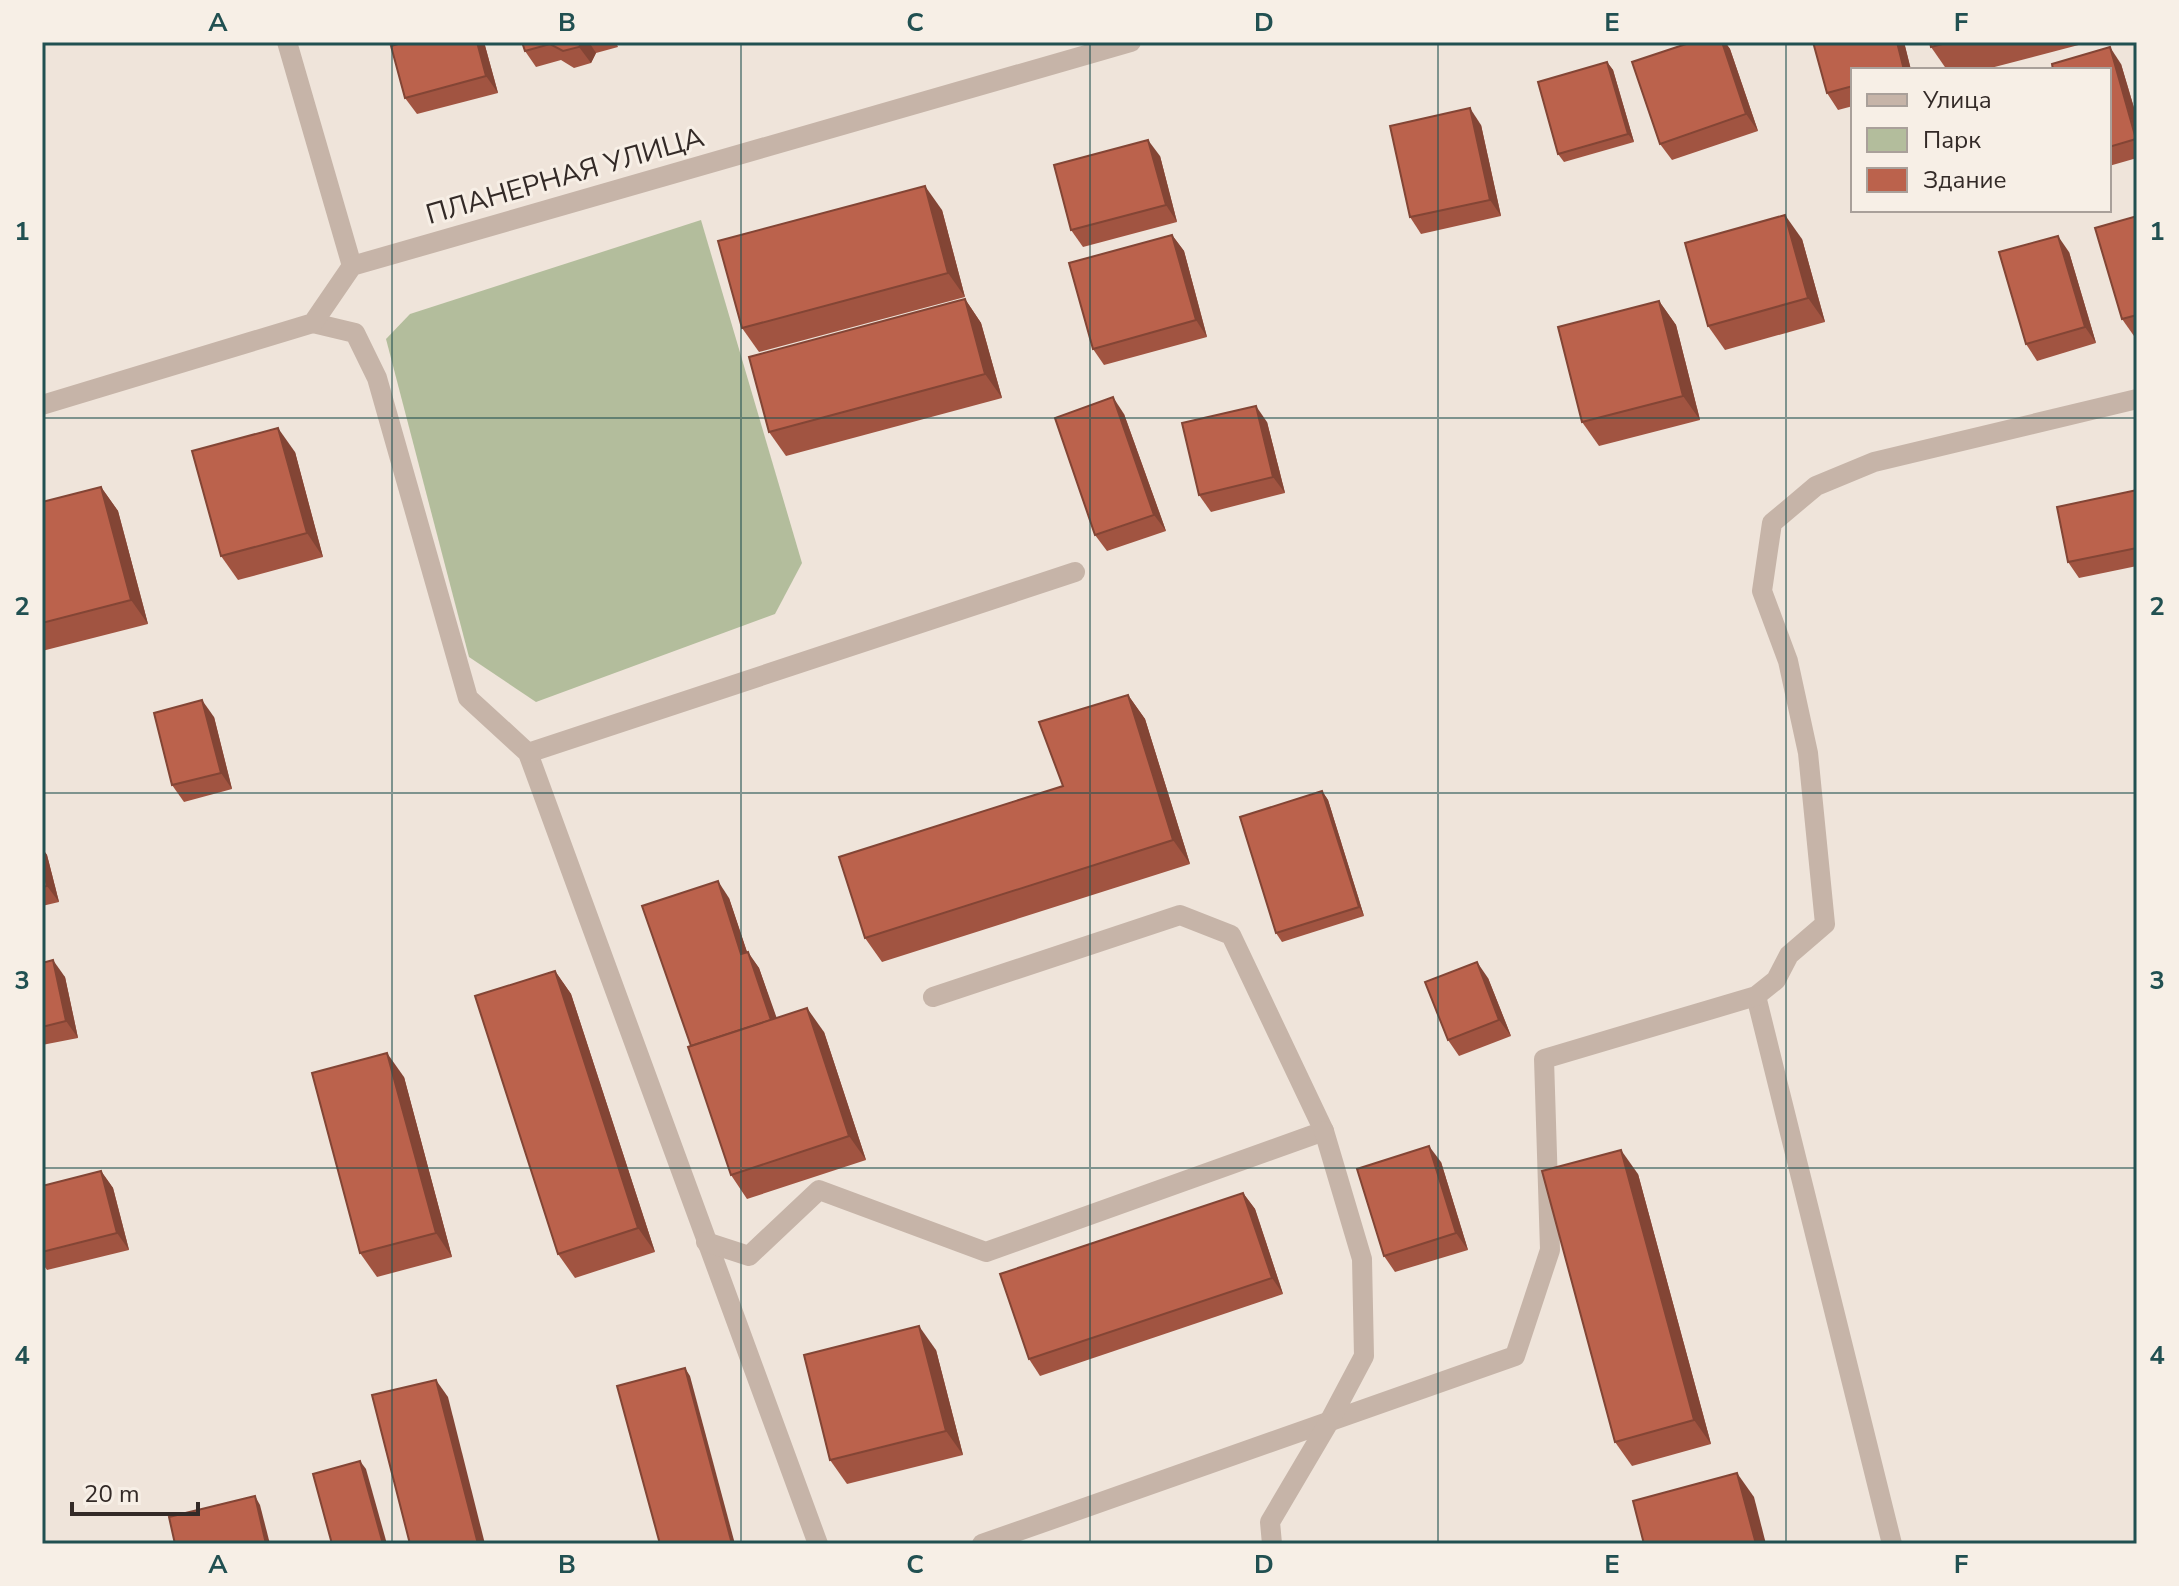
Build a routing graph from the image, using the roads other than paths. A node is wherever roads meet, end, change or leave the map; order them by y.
1 (287, 42) edge
2 (1131, 42) edge
3 (352, 266) junction
4 (313, 323) junction
5 (2137, 399) edge
6 (42, 405) edge
7 (1075, 572) dead end
8 (528, 753) junction
9 (1756, 996) junction
10 (933, 997) dead end
11 (1324, 1131) junction
12 (706, 1242) junction
13 (1329, 1422) junction
14 (818, 1544) edge
15 (982, 1544) edge
16 (1272, 1544) edge
17 (1892, 1544) edge

1 - 3 street
2 - 3 street, ПЛАНЕРНАЯ УЛИЦА
3 - 4 street
4 - 6 street
4 - 8 street
5 - 9 street
7 - 8 street
8 - 12 street
9 - 13 street
9 - 17 street
10 - 11 street
11 - 12 street
11 - 13 street
12 - 14 street
13 - 15 street
13 - 16 street

